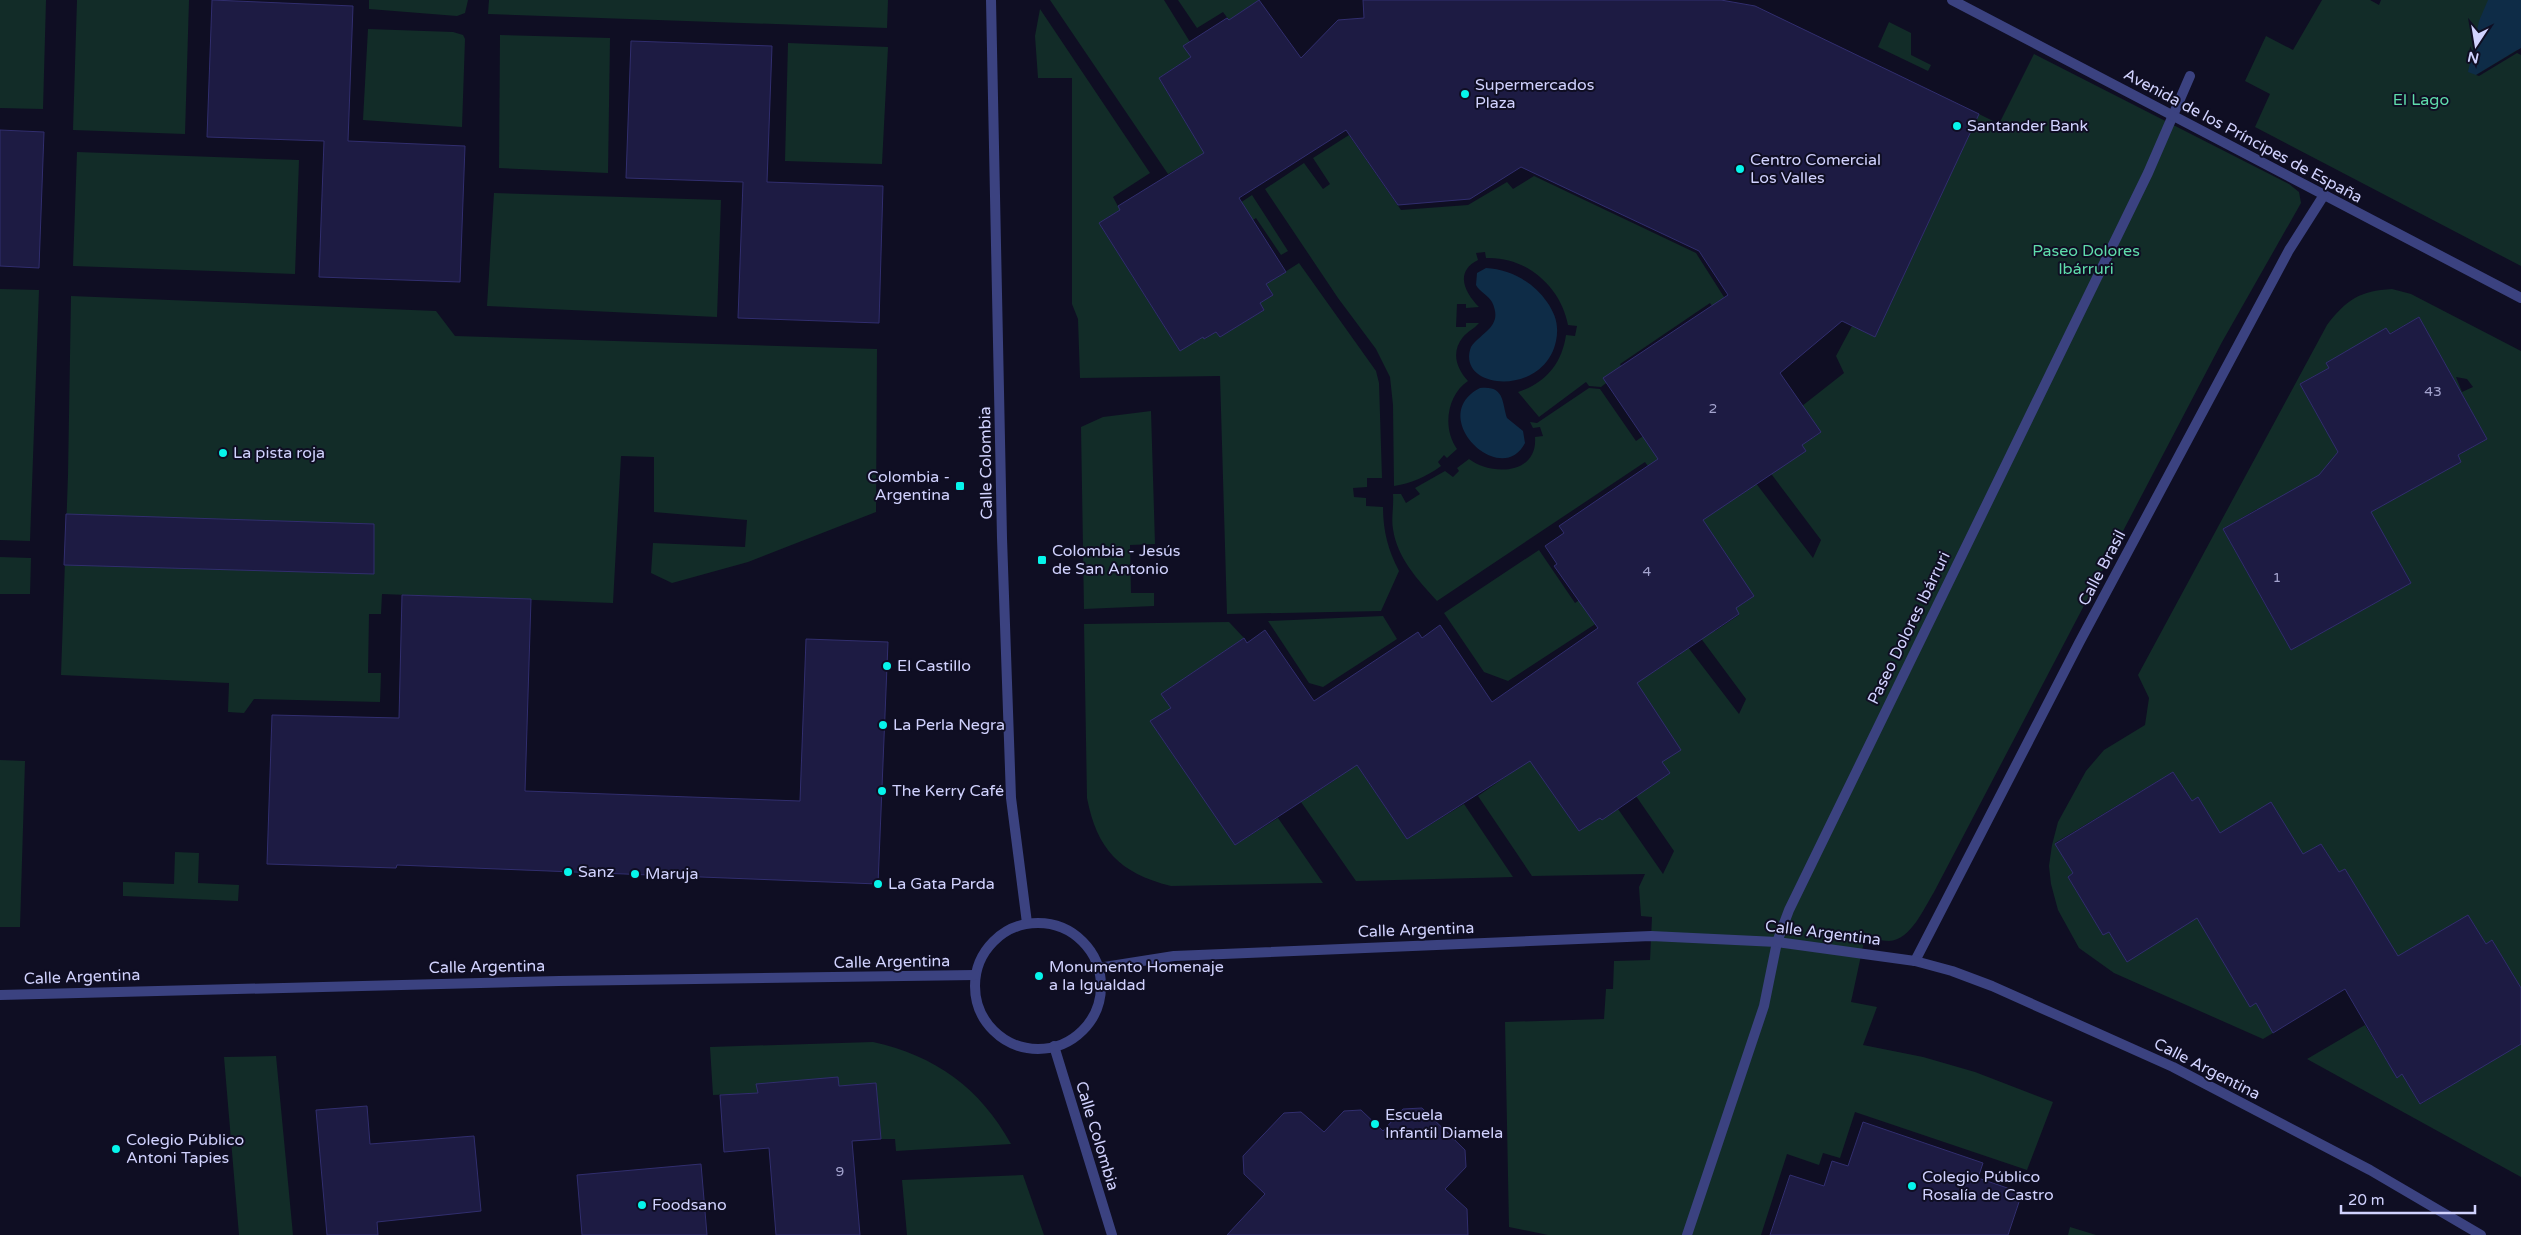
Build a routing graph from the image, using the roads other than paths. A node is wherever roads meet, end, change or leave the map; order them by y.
1 (991, 0) edge
2 (1952, 0) edge
3 (2190, 76) dead end
4 (2173, 116) junction
5 (2324, 195) junction
6 (2521, 298) edge
7 (1027, 923) junction
8 (1777, 942) junction
9 (1915, 961) junction
10 (1098, 968) junction
11 (975, 975) junction
12 (0, 995) edge
13 (1054, 1046) junction
14 (1112, 1235) edge
15 (1687, 1235) edge
16 (2481, 1235) edge

1 - 7 street, Calle Colombia
2 - 4 street, Avenida de los Príncipes de España
3 - 4 street, Paseo Dolores Ibárruri
4 - 5 street, Avenida de los Príncipes de España
4 - 8 street, Paseo Dolores Ibárruri
5 - 6 street, Avenida de los Príncipes de España
5 - 9 street, Calle Brasil
7 - 10 street
7 - 11 street
8 - 9 street, Calle Argentina
8 - 10 street, Calle Argentina
8 - 15 street, Paseo Dolores Ibárruri
9 - 16 street, Calle Argentina
10 - 13 street
11 - 12 street, Calle Argentina
11 - 13 street
13 - 14 street, Calle Colombia

